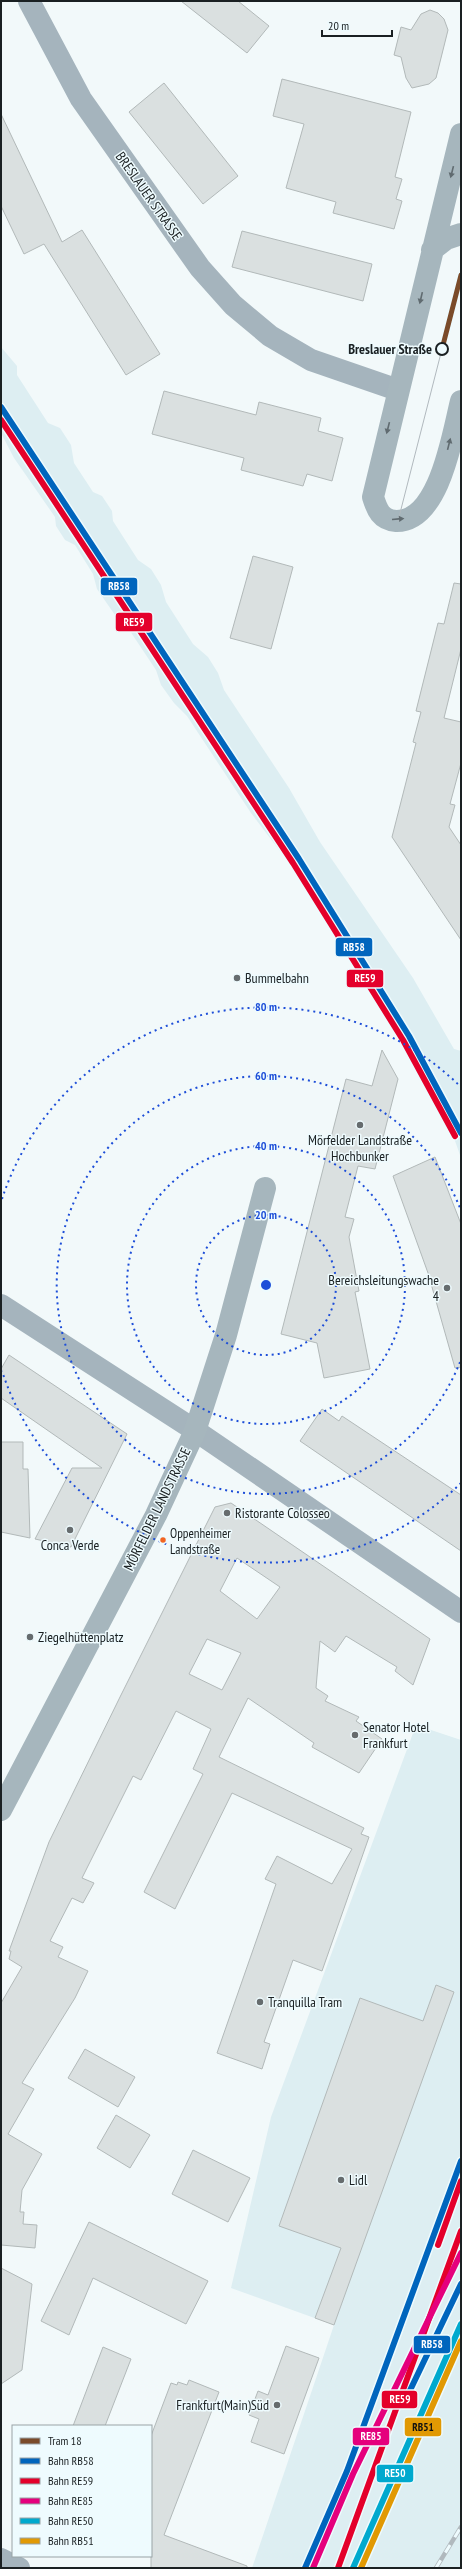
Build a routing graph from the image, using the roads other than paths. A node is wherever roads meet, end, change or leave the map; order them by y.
1 (29, 1) edge
2 (461, 134) edge
3 (461, 234) edge
4 (432, 250) junction
5 (398, 390) junction
6 (461, 401) edge
7 (265, 1188) dead end
8 (1, 1305) edge
9 (195, 1431) junction
10 (461, 1612) edge
11 (7, 1783) edge
12 (1, 1810) edge
13 (1, 2558) edge
14 (19, 2568) edge

1 - 5 street, BRESLAUER STRASSE
2 -> 4 main road
3 - 4 main road
4 -> 5 main road
5 -> 6 main road
7 - 9 main road, MÖRFELDER LANDSTRASSE
8 - 9 street
9 - 10 street
9 - 11 main road, MÖRFELDER LANDSTRASSE
11 - 12 main road, MÖRFELDER LANDSTRASSE
13 - 14 street

